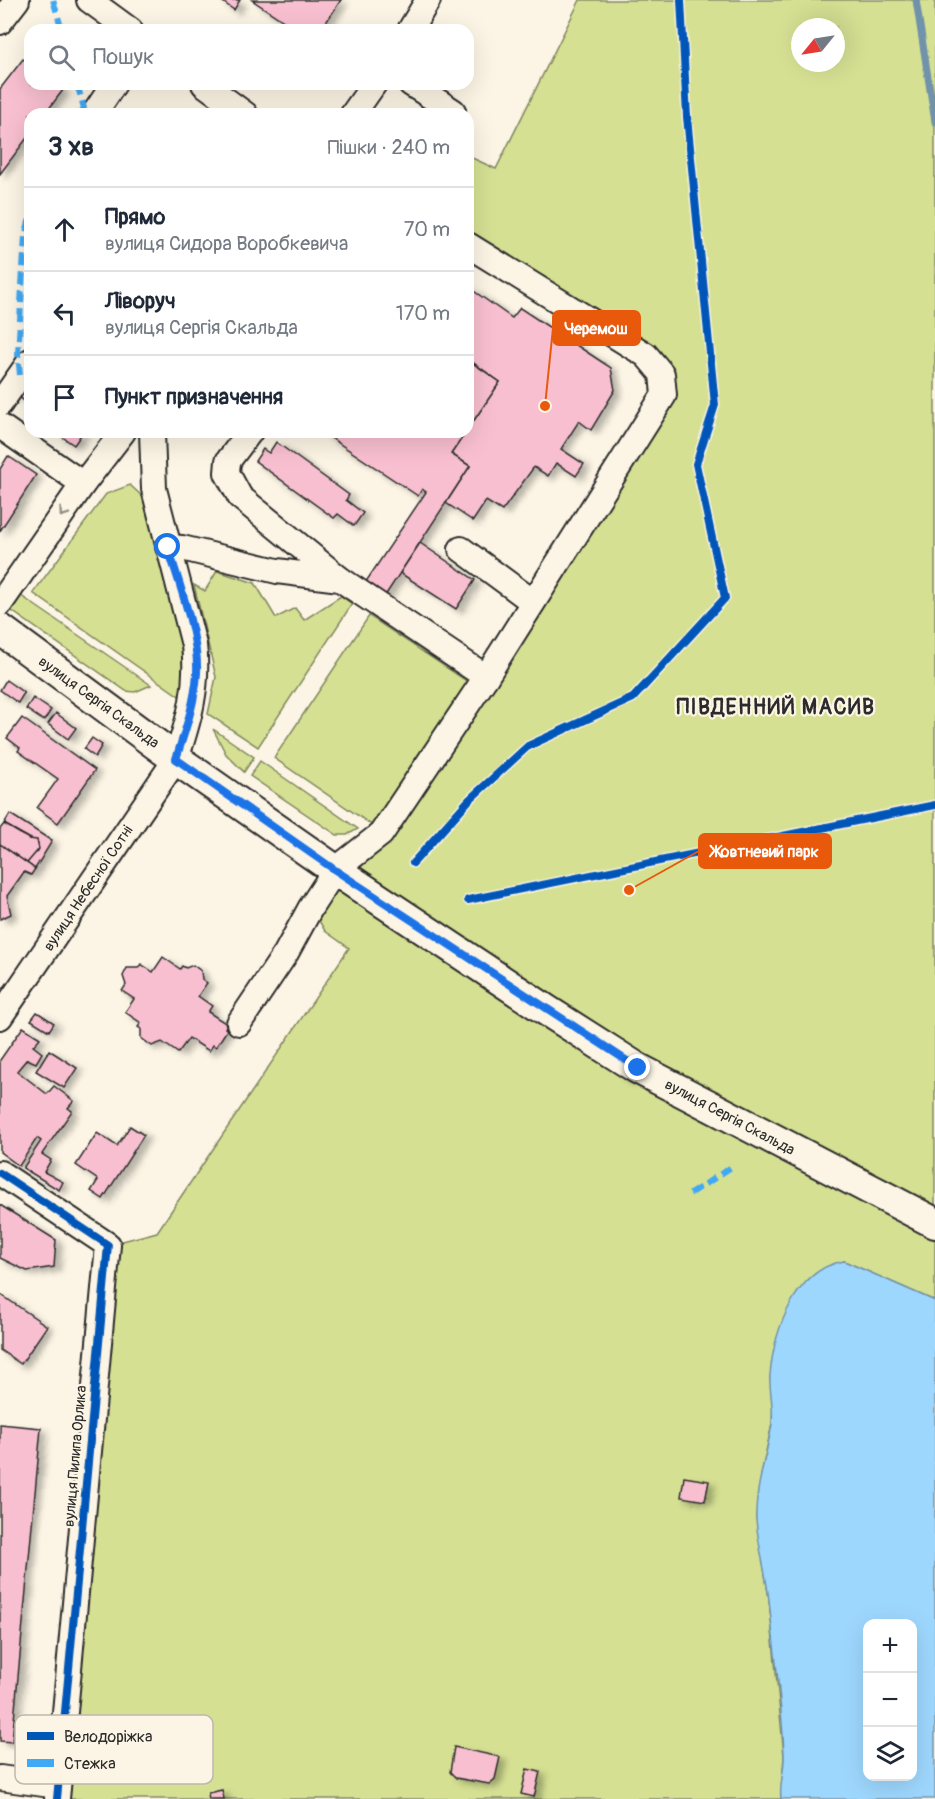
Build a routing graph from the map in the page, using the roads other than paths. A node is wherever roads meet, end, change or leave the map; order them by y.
1 (17, 0) edge
2 (89, 0) edge
3 (428, 0) edge
4 (0, 22) edge
5 (122, 24) edge
6 (414, 24) edge
7 (110, 90) edge
8 (212, 90) edge
9 (370, 90) edge
10 (420, 90) edge
11 (98, 108) edge
12 (237, 108) edge
13 (357, 108) edge
14 (448, 108) edge
15 (474, 249) edge
16 (24, 370) edge
17 (0, 404) edge
18 (0, 426) edge
19 (118, 438) edge
20 (152, 438) edge
21 (245, 438) edge
22 (83, 484) junction
23 (168, 547) junction
24 (461, 549) dead end
25 (340, 579) junction
26 (533, 602) junction
27 (0, 604) edge
28 (0, 629) edge
29 (486, 677) junction
30 (176, 759) junction
31 (335, 870) junction
32 (0, 1017) edge
33 (239, 1023) dead end
34 (0, 1173) edge
35 (935, 1223) edge
36 (65, 1715) edge
37 (0, 1778) edge
38 (15, 1782) edge
39 (25, 1784) edge
40 (58, 1792) edge

1 - 4 street
2 - 5 street
3 - 6 street
7 - 11 street
8 - 12 street
9 - 13 street
10 - 14 street
15 - 26 street
16 - 17 street
18 - 22 street
19 - 22 street
20 - 23 street, вулиця Небесної Сотні
21 - 25 street
22 -> 27 street
23 - 25 street
23 - 30 street, вулиця Небесної Сотні
24 - 26 street
25 - 29 street
26 - 29 street
28 - 30 main road, вулиця Сергія Скальда
29 - 31 street
30 - 31 main road, вулиця Сергія Скальда
30 - 32 street, вулиця Небесної Сотні
31 - 33 street
31 - 35 main road, вулиця Сергія Скальда
34 - 36 street, вулиця Пилипа Орлика
37 - 38 street
39 - 40 street

